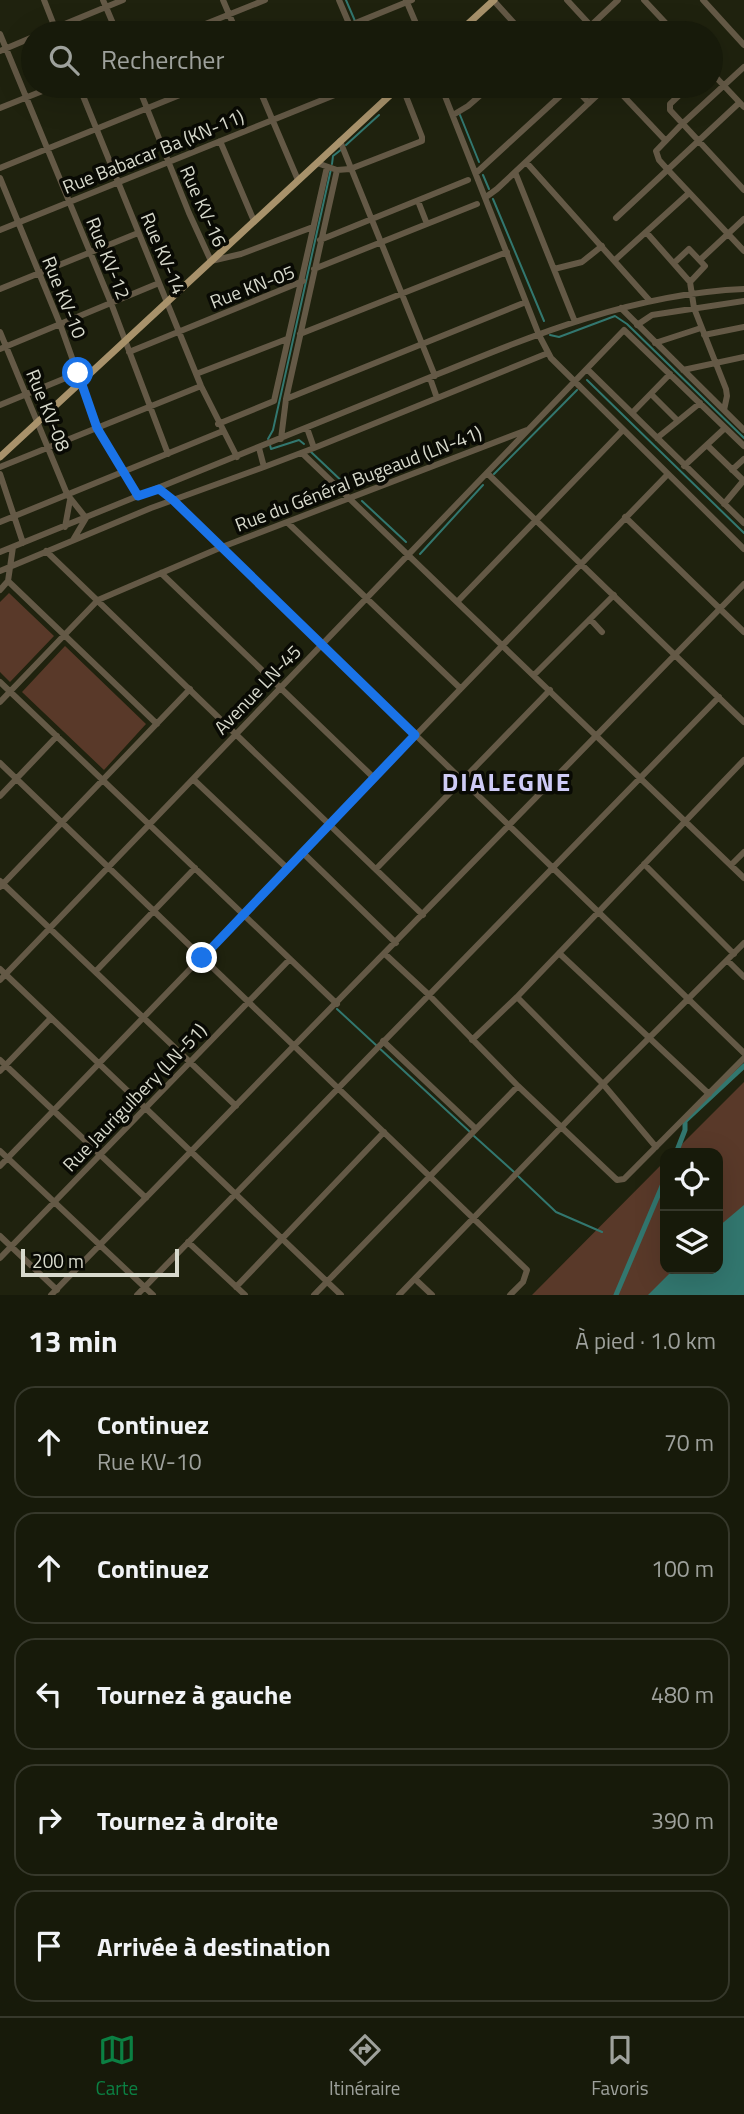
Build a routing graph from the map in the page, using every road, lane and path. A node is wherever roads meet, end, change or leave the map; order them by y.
1 (44, 0) edge
2 (124, 0) edge
3 (223, 0) edge
4 (265, 0) edge
5 (339, 0) edge
6 (494, 0) edge
7 (567, 0) edge
8 (644, 0) edge
9 (703, 0) edge
10 (408, 1) edge
11 (615, 1) edge
12 (105, 4) edge
13 (229, 15) junction
14 (52, 21) edge
15 (74, 21) edge
16 (112, 21) edge
17 (214, 21) edge
18 (232, 21) edge
19 (348, 21) edge
20 (362, 21) edge
21 (416, 21) edge
22 (471, 21) edge
23 (512, 21) edge
24 (586, 21) edge
25 (596, 21) edge
26 (664, 21) edge
27 (722, 21) edge
28 (723, 22) edge
29 (0, 34) edge
30 (21, 42) edge
31 (744, 45) edge
32 (3, 50) edge
33 (744, 66) edge
34 (724, 86) joint
35 (21, 88) edge
36 (26, 98) joint
37 (84, 98) edge
38 (143, 98) edge
39 (172, 98) edge
40 (263, 98) edge
41 (327, 98) edge
42 (389, 98) edge
43 (406, 98) edge
44 (447, 98) edge
45 (478, 98) edge
46 (559, 98) edge
47 (584, 98) edge
48 (594, 98) edge
49 (625, 98) edge
50 (676, 98) edge
51 (711, 98) edge
52 (589, 103) junction
53 (742, 105) edge
54 (0, 108) edge
55 (147, 108) junction
56 (453, 114) junction
57 (271, 120) junction
58 (682, 124) junction
59 (96, 129) junction
60 (220, 141) junction
61 (665, 141) junction
62 (699, 141) junction
63 (342, 145) junction
64 (47, 149) junction
65 (526, 162) junction
66 (168, 163) junction
67 (317, 163) junction
68 (0, 168) edge
69 (332, 168) junction
70 (350, 169) junction
71 (668, 170) junction
72 (515, 172) junction
73 (476, 173) junction
74 (0, 178) edge
75 (298, 180) junction
76 (468, 180) dead end
77 (118, 183) junction
78 (744, 190) edge
79 (689, 193) junction
80 (485, 197) junction
81 (418, 201) junction
82 (70, 203) junction
83 (477, 204) dead end
84 (616, 218) dead end
85 (744, 219) edge
86 (371, 220) junction
87 (254, 221) junction
88 (18, 222) junction
89 (427, 224) junction
90 (313, 227) junction
91 (0, 230) edge
92 (646, 232) junction
93 (138, 233) junction
94 (728, 234) junction
95 (320, 240) junction
96 (381, 243) junction
97 (602, 246) junction
98 (744, 251) edge
99 (90, 252) junction
100 (507, 252) junction
101 (615, 260) junction
102 (701, 260) junction
103 (211, 261) junction
104 (674, 263) junction
105 (314, 269) junction
106 (554, 269) junction
107 (39, 273) junction
108 (306, 282) junction
109 (690, 282) junction
110 (159, 283) junction
111 (0, 289) edge
112 (744, 289) edge
113 (691, 293) junction
114 (402, 294) junction
115 (303, 297) junction
116 (650, 301) junction
117 (744, 301) edge
118 (167, 302) junction
119 (526, 302) junction
120 (111, 303) junction
121 (621, 308) junction
122 (694, 308) junction
123 (575, 322) junction
124 (60, 324) junction
125 (638, 325) junction
126 (744, 327) edge
127 (702, 331) junction
128 (0, 332) edge
129 (180, 332) junction
130 (300, 334) junction
131 (539, 335) junction
132 (287, 339) junction
133 (125, 340) junction
134 (655, 343) junction
135 (422, 344) junction
136 (3, 348) edge
137 (130, 352) junction
138 (548, 353) junction
139 (744, 357) edge
140 (717, 363) junction
141 (587, 369) junction
142 (683, 370) junction
143 (78, 373) junction
144 (196, 374) junction
145 (670, 374) junction
146 (432, 377) junction
147 (81, 381) junction
148 (574, 383) junction
149 (201, 386) junction
150 (26, 394) junction
151 (650, 394) junction
152 (437, 398) junction
153 (286, 399) junction
154 (700, 403) junction
155 (0, 405) edge
156 (149, 407) junction
157 (724, 410) junction
158 (632, 413) junction
159 (744, 418) edge
160 (678, 421) junction
161 (735, 422) junction
162 (36, 423) junction
163 (218, 424) junction
164 (97, 428) junction
165 (307, 428) junction
166 (725, 428) junction
167 (529, 430) junction
168 (623, 430) junction
169 (744, 430) edge
170 (223, 431) junction
171 (657, 438) junction
172 (281, 439) junction
173 (707, 445) junction
174 (744, 446) edge
175 (47, 448) junction
176 (259, 448) junction
177 (314, 448) junction
178 (302, 453) junction
179 (169, 454) junction
180 (0, 457) edge
181 (237, 457) junction
182 (744, 459) edge
183 (684, 466) junction
184 (0, 467) edge
185 (264, 467) junction
186 (732, 470) junction
187 (122, 472) junction
188 (487, 473) junction
189 (0, 474) edge
190 (668, 474) junction
191 (744, 480) edge
192 (159, 489) junction
193 (138, 496) junction
194 (68, 497) junction
195 (351, 497) junction
196 (173, 500) junction
197 (724, 504) junction
198 (13, 517) junction
199 (625, 517) junction
200 (86, 518) junction
201 (536, 520) junction
202 (0, 522) edge
203 (288, 523) junction
204 (744, 523) edge
205 (65, 527) junction
206 (72, 541) junction
207 (23, 543) junction
208 (13, 547) junction
209 (222, 547) junction
210 (744, 549) edge
211 (46, 551) junction
212 (0, 552) edge
213 (409, 554) junction
214 (580, 564) junction
215 (10, 567) junction
216 (0, 571) edge
217 (161, 573) junction
218 (8, 581) junction
219 (744, 584) edge
220 (0, 590) edge
221 (614, 595) junction
222 (367, 598) junction
223 (98, 600) junction
224 (458, 601) junction
225 (719, 610) junction
226 (590, 619) junction
227 (602, 632) dead end
228 (744, 632) edge
229 (64, 635) junction
230 (322, 644) junction
231 (503, 644) junction
232 (676, 654) junction
233 (534, 675) junction
234 (0, 682) edge
235 (460, 688) junction
236 (279, 689) junction
237 (190, 690) junction
238 (550, 690) junction
239 (10, 692) junction
240 (719, 697) junction
241 (0, 702) edge
242 (744, 722) edge
243 (157, 724) junction
244 (236, 734) junction
245 (415, 735) junction
246 (57, 736) junction
247 (598, 736) junction
248 (744, 760) edge
249 (0, 762) edge
250 (640, 777) junction
251 (374, 778) junction
252 (17, 779) junction
253 (193, 779) junction
254 (103, 780) junction
255 (462, 780) junction
256 (0, 796) edge
257 (685, 821) junction
258 (62, 822) junction
259 (149, 824) junction
260 (329, 824) junction
261 (510, 827) junction
262 (302, 852) junction
263 (744, 852) edge
264 (644, 864) junction
265 (731, 865) junction
266 (108, 867) junction
267 (553, 867) junction
268 (195, 868) junction
269 (287, 868) junction
270 (376, 869) junction
271 (744, 878) edge
272 (1, 884) edge
273 (154, 911) junction
274 (598, 912) junction
275 (244, 915) junction
276 (423, 915) junction
277 (50, 928) junction
278 (396, 943) junction
279 (744, 943) edge
280 (559, 953) junction
281 (385, 954) junction
282 (734, 954) junction
283 (202, 958) junction
284 (290, 959) junction
285 (728, 961) junction
286 (96, 971) junction
287 (2, 975) edge
288 (744, 977) edge
289 (429, 995) junction
290 (517, 997) junction
291 (688, 999) junction
292 (248, 1002) junction
293 (337, 1004) junction
294 (51, 1018) junction
295 (144, 1018) junction
296 (648, 1039) junction
297 (472, 1040) junction
298 (383, 1041) junction
299 (294, 1046) junction
300 (744, 1055) edge
301 (190, 1062) junction
302 (99, 1064) junction
303 (2, 1066) edge
304 (603, 1084) junction
305 (518, 1086) junction
306 (338, 1088) junction
307 (709, 1094) junction
308 (236, 1105) junction
309 (145, 1108) junction
310 (53, 1111) junction
311 (561, 1128) junction
312 (476, 1129) junction
313 (384, 1132) junction
314 (656, 1147) junction
315 (0, 1151) edge
316 (191, 1152) junction
317 (100, 1155) junction
318 (8, 1158) junction
319 (0, 1166) edge
320 (430, 1177) junction
321 (235, 1194) junction
322 (146, 1198) junction
323 (54, 1202) junction
324 (473, 1219) junction
325 (0, 1236) edge
326 (282, 1238) junction
327 (188, 1242) junction
328 (100, 1245) junction
329 (11, 1247) junction
330 (0, 1258) edge
331 (415, 1279) junction
332 (327, 1282) junction
333 (145, 1287) junction
334 (236, 1287) junction
335 (54, 1292) edge
336 (137, 1295) edge
337 (153, 1295) edge
338 (245, 1295) edge
339 (314, 1295) edge
340 (341, 1295) edge
341 (400, 1295) edge
342 (432, 1295) edge
343 (510, 1295) edge

1 - 14 street
2 - 12 street
3 - 13 street
4 - 13 street
5 - 19 street
6 - 22 main road
6 - 23 street
7 - 24 street
8 - 26 street
9 - 27 street
10 - 20 street
10 - 21 street
11 - 25 street
12 - 15 street
12 - 16 street
13 - 17 street
13 - 18 street
28 - 31 street
29 - 32 street, Rue KV-12
30 - 32 street
32 - 35 street, Rue KV-12
33 - 34 street
34 - 53 street
36 - 54 street
36 - 64 street, Rue KV-12
37 - 59 street, Rue KV-14
38 - 55 street, Rue KV-16
39 - 55 street
40 - 57 street
41 - 57 street, Rue Babacar Ba (KN-11)
42 - 63 main road
43 - 70 street
44 - 56 street
45 - 56 street
46 - 73 street
47 - 52 street
48 - 52 street
49 - 61 street
50 - 58 street
51 - 58 street
52 - 65 street
53 - 62 street
55 - 59 street
55 - 66 street, Rue KV-16
56 - 73 street
57 - 60 street, Rue Babacar Ba (KN-11)
57 - 75 street
58 - 61 street
58 - 62 street
59 - 64 street
59 - 77 street, Rue KV-14
60 - 66 street, Rue Babacar Ba (KN-11)
60 - 87 street
61 - 71 street
62 - 71 street
62 - 78 street
63 - 67 main road
63 - 70 street
64 - 68 street
64 - 82 street, Rue KV-12
65 - 72 street
65 - 97 street
66 - 77 street, Rue Babacar Ba (KN-11)
66 - 103 street, Rue KV-16
67 - 69 street
67 - 75 main road
69 - 70 street
69 - 90 street
69 - 95 street
70 - 86 street
71 - 79 street
71 - 84 street
72 - 80 street
72 - 106 street
73 - 80 street
74 - 88 street, Rue KV-10
75 - 87 main road
76 - 81 street
77 - 82 street, Rue Babacar Ba (KN-11)
77 - 93 street, Rue KV-14
79 - 92 street
79 - 94 street
80 - 100 street
81 - 86 street
81 - 89 street
82 - 88 street, Rue Babacar Ba (KN-11)
82 - 99 street, Rue KV-12
83 - 89 street
85 - 94 street
86 - 95 street
86 - 96 street
87 - 103 main road
88 - 91 street, Rue Babacar Ba (KN-11)
88 - 107 street, Rue KV-10
89 - 96 street
90 - 103 street
90 - 108 street
92 - 101 street
92 - 104 street
93 - 99 street
93 - 110 street, Rue KV-14
94 - 98 street
94 - 102 street
95 - 105 street
96 - 105 street
96 - 114 street
97 - 101 street
97 - 106 street
99 - 107 street
99 - 120 street, Rue KV-12
100 - 114 street
100 - 119 street
101 - 116 street
102 - 104 street
102 - 109 street
103 - 118 main road
104 - 109 street
105 - 108 street
106 - 123 street
107 - 111 street
107 - 124 street, Rue KV-10
108 - 115 street
108 - 129 street, Rue KN-05
109 - 113 street
110 - 118 street, Rue KV-14
110 - 120 street
112 - 113 street
113 - 116 street
113 - 122 street
114 - 130 street
114 - 135 street
115 - 130 street
115 - 132 street
116 - 121 street
117 - 122 street
118 - 129 street, Rue KV-14
118 - 133 main road
119 - 131 street
119 - 135 street
120 - 124 street
120 - 133 street, Rue KV-12
121 - 123 street
121 - 125 street
122 - 125 street
122 - 127 street
123 - 131 street
124 - 136 street
124 - 143 street, Rue KV-10
125 - 134 street
126 - 127 street
127 - 134 street
127 - 140 street
128 - 136 street, Rue KV-08
129 - 137 street, Rue KN-05
129 - 144 street, Rue KV-14
130 - 153 street
131 - 138 street
131 - 146 street
132 - 144 street
132 - 163 street
133 - 137 street, Rue KV-12
133 - 147 main road
134 - 142 street
135 - 146 street
135 - 153 street
136 - 150 street, Rue KV-08
137 - 156 street, Rue KV-12
138 - 148 street
138 - 152 street
139 - 140 street
140 - 142 street
140 - 157 street
141 - 145 street, Avenue LN-45
141 - 148 street, Avenue LN-45
141 - 158 street
142 - 157 street
143 - 147 street, Rue KV-10
143 - 150 street
144 - 149 street, Rue KV-14
145 - 151 street
145 - 154 street
146 - 152 street
146 - 165 street
147 - 162 main road
147 - 164 street, Rue KV-10
148 - 167 street, Avenue LN-45
148 - 168 street
149 - 156 street
149 - 163 street, Rue KV-14
150 - 155 street
150 - 162 street, Rue KV-08
151 - 158 street
151 - 160 street
152 - 177 street
153 - 172 street
154 - 160 street
154 - 166 street
156 - 164 street
156 - 179 street, Rue KV-12
157 - 161 street
158 - 171 street
159 - 161 street
160 - 171 street
161 - 169 street
162 - 175 street, Rue KV-08
162 - 180 main road
163 - 170 street, Rue KV-14
164 - 175 street
164 - 187 street, Rue KV-10
165 - 172 street
165 - 177 street
166 - 173 street
166 - 174 street
167 - 188 street, Avenue LN-45
167 - 195 street, Rue du Général Bugeaud (LN-41)
168 - 190 street
168 - 201 street
170 - 179 street
170 - 181 street, Rue KV-14
171 - 183 street
172 - 176 street
173 - 183 street
173 - 186 street
175 - 184 street
175 - 194 street, Rue KV-08
176 - 181 street
176 - 185 street
177 - 178 street
178 - 185 street
178 - 195 street
179 - 187 street
181 - 192 street
182 - 186 street
183 - 197 street
185 - 196 street
186 - 191 street
187 - 193 street, Rue KV-10
187 - 194 street
188 - 201 street
188 - 213 street, Avenue LN-45
189 - 198 street
190 - 199 street
190 - 210 street
191 - 197 street
192 - 193 street
192 - 196 street
193 - 200 street
194 - 198 street
194 - 200 street, Rue KV-08
194 - 205 street
195 - 203 street, Rue du Général Bugeaud (LN-41)
195 - 213 street
196 - 206 street
196 - 209 street
197 - 204 street
198 - 202 street
198 - 207 street
199 - 214 street
199 - 225 street
200 - 205 street
200 - 206 street
201 - 214 street
201 - 224 street
203 - 209 street, Rue du Général Bugeaud (LN-41)
203 - 222 street
205 - 207 street
206 - 211 street
207 - 208 street
208 - 212 street
208 - 215 street
209 - 217 street, Rue du Général Bugeaud (LN-41)
209 - 230 street
211 - 215 street
211 - 223 street
213 - 222 street, Avenue LN-45
213 - 224 street
214 - 221 street
214 - 231 street
215 - 216 street
215 - 218 street
217 - 223 street, Rue du Général Bugeaud (LN-41)
217 - 236 street
218 - 220 street
218 - 229 street
219 - 225 street
221 - 226 street
221 - 232 street
222 - 230 street, Avenue LN-45
222 - 235 street
223 - 229 street, Rue du Général Bugeaud (LN-41)
223 - 237 street
224 - 231 street
225 - 228 street
225 - 232 street
226 - 227 street
226 - 233 street
229 - 239 street, Rue du Général Bugeaud (LN-41)
229 - 243 street
230 - 236 street, Avenue LN-45
230 - 245 street
231 - 233 street
231 - 235 street
232 - 240 street
232 - 247 street
233 - 238 street
234 - 239 street
235 - 245 street
236 - 244 street, Avenue LN-45
236 - 251 street
237 - 243 street
237 - 244 street
238 - 247 street
238 - 255 street
239 - 241 street, Rue du Général Bugeaud (LN-41)
239 - 246 street
240 - 242 street
240 - 250 street
243 - 254 street
244 - 253 street, Avenue LN-45
244 - 260 street
245 - 251 street
245 - 255 street
246 - 252 street
246 - 254 street
247 - 250 street
247 - 261 street
248 - 257 street
249 - 252 street
250 - 257 street
250 - 267 street
251 - 260 street
252 - 256 street
252 - 258 street
253 - 259 street, Avenue LN-45
253 - 269 street
254 - 258 street
254 - 259 street
255 - 261 street
255 - 270 street
257 - 264 street
257 - 265 street
258 - 266 street
258 - 272 street
259 - 266 street, Avenue LN-45
259 - 268 street
260 - 262 street
260 - 270 street
261 - 267 street
261 - 276 street
262 - 269 street
262 - 278 street
263 - 265 street
264 - 274 street
264 - 282 street
265 - 271 street
266 - 273 street
266 - 277 street, Avenue LN-45
267 - 274 street
267 - 289 street
268 - 273 street
268 - 275 street
269 - 275 street
270 - 276 street
272 - 277 street
273 - 283 street
273 - 286 street
274 - 280 street
274 - 291 street
275 - 283 street
275 - 284 street
276 - 278 street
277 - 286 street
277 - 287 street, Avenue LN-45
278 - 281 street
279 - 282 street
280 - 290 street
280 - 296 street
281 - 289 street
281 - 293 street
282 - 285 street
283 - 292 street
283 - 295 street
284 - 292 street, Rue Jaurigulbery (LN-51)
284 - 293 street
285 - 288 street
285 - 291 street
286 - 295 street
287 - 294 street
289 - 297 street
289 - 298 street
290 - 297 street
290 - 304 street
291 - 296 street
291 - 300 street
292 - 299 street
292 - 301 street, Rue Jaurigulbery (LN-51)
293 - 299 street
294 - 302 street
294 - 303 street
295 - 301 street
295 - 302 street
296 - 304 street
296 - 307 street
297 - 305 street
298 - 306 street
298 - 312 street
299 - 306 street
299 - 308 street
300 - 307 street
301 - 308 street
301 - 309 street, Rue Jaurigulbery (LN-51)
302 - 309 street
302 - 310 street
303 - 310 street
304 - 311 street
304 - 314 street
305 - 311 street
305 - 312 street
306 - 313 street
306 - 321 street
307 - 314 street
308 - 316 street
309 - 316 street
309 - 317 street, Rue Jaurigulbery (LN-51)
310 - 317 street
310 - 318 street
311 - 314 street
311 - 324 street
312 - 320 street
313 - 320 street
313 - 326 street
315 - 318 street
316 - 321 street
316 - 322 street
317 - 322 street
317 - 323 street, Rue Jaurigulbery (LN-51)
318 - 319 street
318 - 323 street
320 - 324 street
320 - 332 street
321 - 326 street
321 - 327 street
322 - 328 street
323 - 328 street
323 - 329 street, Rue Jaurigulbery (LN-51)
324 - 331 street
324 - 343 street
325 - 329 street
326 - 332 street
326 - 334 street
327 - 333 street
327 - 334 street
328 - 333 street
328 - 335 street
329 - 330 street, Rue Jaurigulbery (LN-51)
329 - 335 street
331 - 341 street
331 - 342 street
332 - 339 street
332 - 340 street
333 - 336 street
333 - 337 street
334 - 338 street

